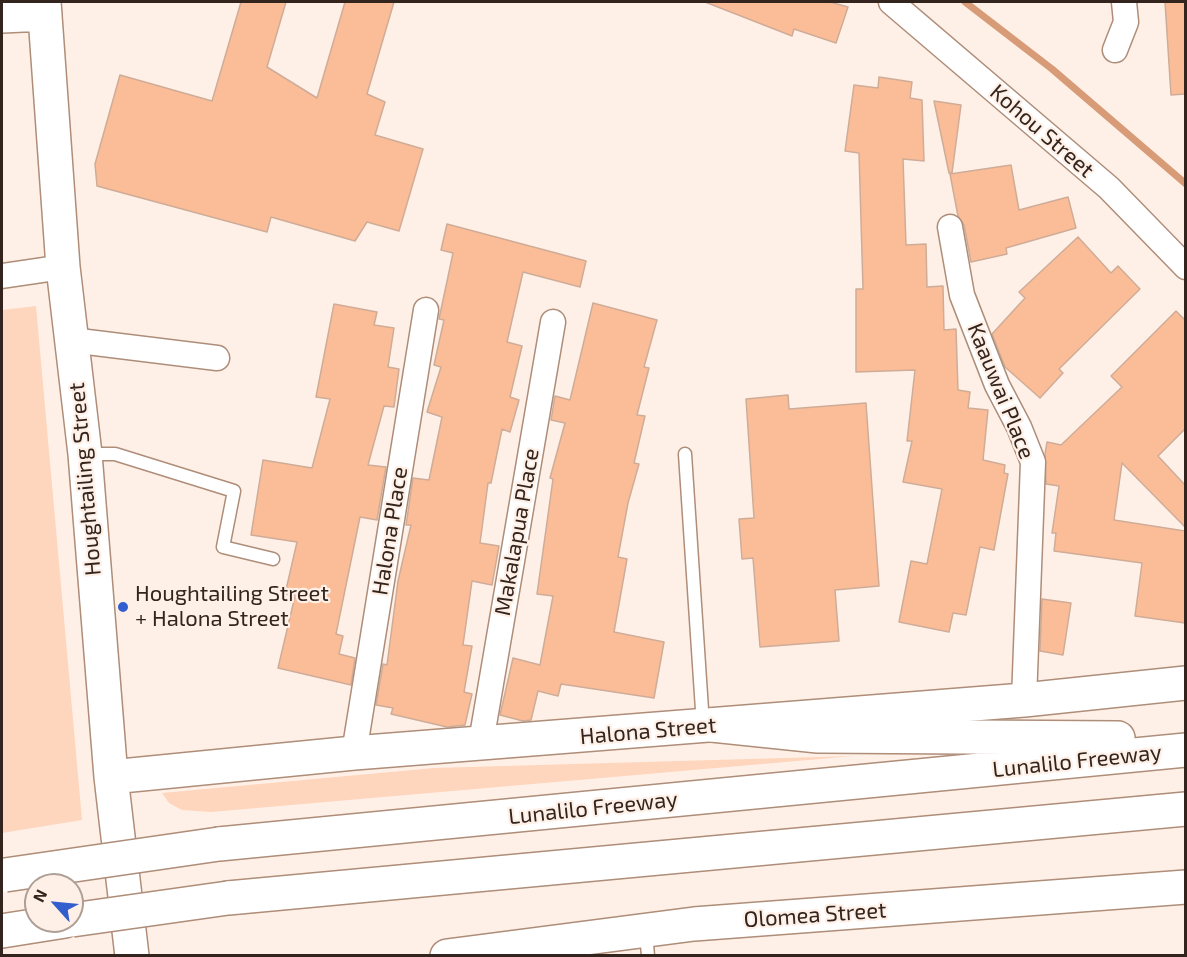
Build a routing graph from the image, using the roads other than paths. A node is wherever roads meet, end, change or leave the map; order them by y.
1 (891, 2) edge
2 (1124, 2) edge
3 (45, 8) edge
4 (2, 16) edge
5 (1115, 50) dead end
6 (950, 227) dead end
7 (63, 267) junction
8 (1185, 267) edge
9 (2, 276) edge
10 (426, 310) dead end
11 (553, 322) dead end
12 (71, 340) junction
13 (217, 358) dead end
14 (85, 454) junction
15 (685, 454) dead end
16 (273, 559) dead end
17 (1185, 683) edge
18 (1023, 700) junction
19 (708, 726) junction
20 (1185, 738) edge
21 (481, 742) junction
22 (1185, 750) edge
23 (354, 753) junction
24 (111, 777) junction
25 (1185, 809) edge
26 (3, 876) edge
27 (1185, 887) edge
28 (84, 918) edge
29 (24, 927) edge
30 (9, 929) edge
31 (647, 943) edge
32 (132, 956) edge
33 (447, 956) edge

1 - 8 street, Kohou Street
2 - 5 street
3 - 4 main road
3 - 7 main road, Houghtailing Street
6 - 18 street, Kaauwai Place
7 - 9 street
7 - 12 main road, Houghtailing Street
10 - 23 street, Halona Place
11 - 21 street, Makalapua Place
12 - 13 street
12 - 14 main road, Houghtailing Street
14 - 16 lane
14 - 24 main road, Houghtailing Street
15 - 19 lane
17 - 18 main road, Halona Street
18 - 19 main road, Halona Street
19 - 20 main road
19 - 21 main road, Halona Street
21 - 23 main road, Halona Street
22 - 26 main road, Lunalilo Freeway, bridge
23 - 24 main road, Halona Street
24 - 32 main road, Houghtailing Street
25 - 28 main road, bridge
27 - 31 main road, Olomea Street
29 - 30 main road
31 - 33 main road, Olomea Street

